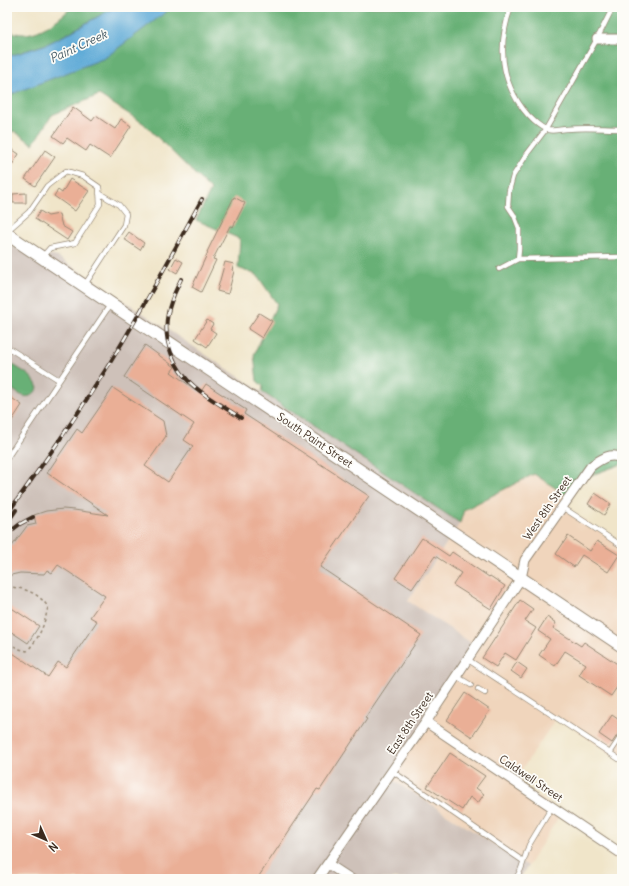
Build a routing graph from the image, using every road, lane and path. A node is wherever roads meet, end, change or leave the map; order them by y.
1 (511, 7) edge
2 (613, 7) edge
3 (597, 39) junction
4 (622, 39) edge
5 (546, 129) junction
6 (622, 129) edge
7 (99, 193) junction
8 (7, 233) edge
9 (622, 257) edge
10 (41, 258) junction
11 (518, 259) junction
12 (498, 268) dead end
13 (84, 286) junction
14 (111, 303) junction
15 (7, 347) edge
16 (59, 380) junction
17 (7, 458) edge
18 (622, 458) edge
19 (562, 507) junction
20 (622, 546) edge
21 (521, 578) junction
22 (7, 587) edge
23 (7, 642) edge
24 (622, 645) edge
25 (467, 659) junction
26 (456, 676) junction
27 (472, 685) dead end
28 (478, 689) dead end
29 (485, 693) dead end
30 (426, 722) junction
31 (622, 735) edge
32 (610, 753) junction
33 (622, 761) edge
34 (392, 771) junction
35 (552, 807) junction
36 (622, 854) edge
37 (523, 861) junction
38 (328, 864) junction
39 (317, 879) edge
40 (351, 879) edge
41 (516, 879) edge

1 - 5 lane
2 - 3 lane
3 - 4 street
3 - 5 lane
5 - 6 lane
5 - 11 lane
7 - 8 lane
7 - 10 lane
7 - 13 lane
8 - 10 main road, South Paint Street
9 - 11 lane
10 - 13 main road, South Paint Street
11 - 12 lane
13 - 14 main road, South Paint Street
14 - 16 lane
14 - 21 main road, South Paint Street
15 - 16 lane
16 - 17 lane
18 - 19 street, West 8th Street
19 - 20 lane
19 - 21 street, West 8th Street
21 - 24 main road, South Paint Street
21 - 25 street, East 8th Street
22 - 23 path
25 - 26 street, East 8th Street
25 - 32 lane
26 - 27 lane
26 - 30 street, East 8th Street
28 - 29 lane
30 - 34 street, East 8th Street
30 - 35 street, Caldwell Street
31 - 32 lane
32 - 33 lane
34 - 37 lane
34 - 38 street, East 8th Street
35 - 36 street, Caldwell Street
35 - 37 lane
37 - 41 lane
38 - 39 street, East 8th Street
38 - 40 street

